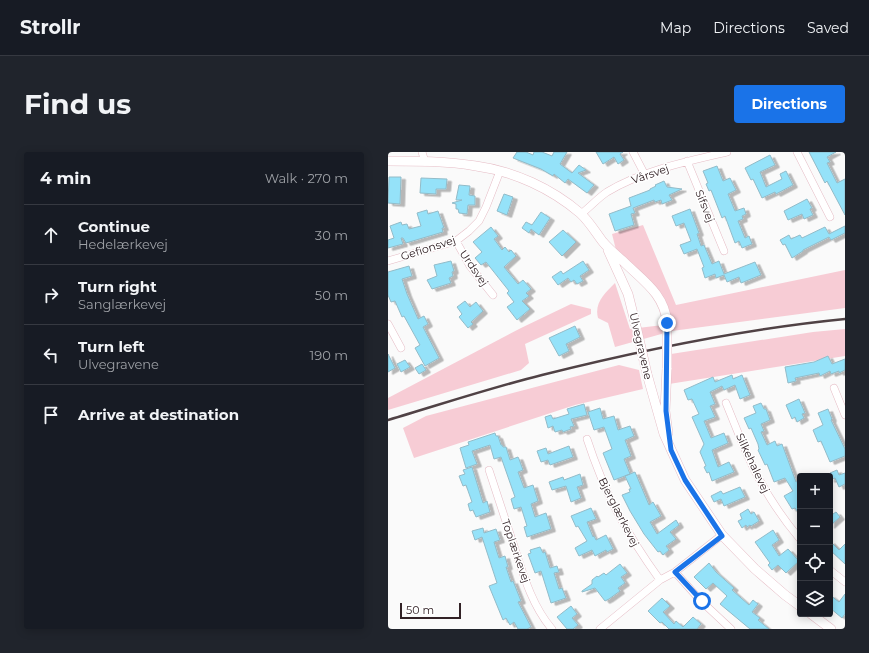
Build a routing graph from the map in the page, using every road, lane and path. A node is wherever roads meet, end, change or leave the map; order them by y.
1 (422, 152) edge
2 (633, 152) edge
3 (726, 152) edge
4 (797, 152) edge
5 (388, 161) edge
6 (687, 161) junction
7 (425, 162) junction
8 (500, 171) junction
9 (646, 175) junction
10 (581, 214) junction
11 (830, 217) dead end
12 (456, 241) junction
13 (605, 243) junction
14 (724, 251) dead end
15 (388, 261) edge
16 (493, 295) dead end
17 (388, 324) edge
18 (401, 348) dead end
19 (834, 388) dead end
20 (726, 403) dead end
21 (845, 415) edge
22 (587, 439) dead end
23 (671, 450) junction
24 (489, 470) dead end
25 (797, 535) edge
26 (722, 536) junction
27 (675, 572) junction
28 (833, 572) edge
29 (660, 580) junction
30 (845, 582) edge
31 (797, 604) edge
32 (815, 617) edge
33 (552, 629) edge
34 (600, 629) edge
35 (731, 629) edge
36 (831, 629) edge

1 - 7 street
2 - 9 street
3 - 6 street, Vårsvej
4 - 11 street
5 - 7 street, Ulvegravene
6 - 9 street, Vårsvej
6 - 14 street, Sifsvej
7 - 8 street, Ulvegravene
8 - 10 street, Ulvegravene
8 - 12 street, Gefionsvej
9 - 10 street, Vårsvej
10 - 13 street, Ulvegravene
12 - 15 street, Gefionsvej
12 - 16 street, Urdsvej
13 - 23 street, Ulvegravene, bridge
13 - 23 street, Ulvegravene, bridge
17 - 18 street
19 - 21 street
20 - 25 street, Silkehalevej
22 - 29 street, Bjerglærkevej
23 - 26 street, Ulvegravene
24 - 33 street, Toplærkevej
26 - 27 street
26 - 31 street, Ulvegravene
27 - 29 street
27 - 35 street
28 - 30 street
29 - 34 street
32 - 36 street

